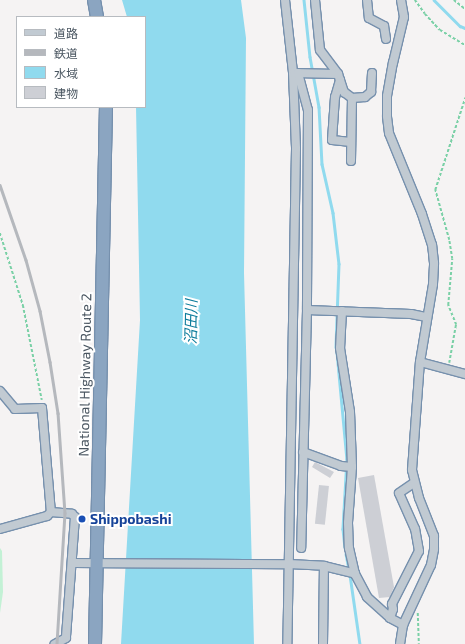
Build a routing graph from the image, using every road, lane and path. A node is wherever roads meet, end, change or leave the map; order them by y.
1 (94, 0) edge
2 (285, 0) edge
3 (314, 0) edge
4 (367, 0) edge
5 (401, 0) edge
6 (415, 0) edge
7 (454, 0) edge
8 (465, 10) edge
9 (96, 16) edge
10 (386, 39) dead end
11 (465, 46) edge
12 (295, 73) junction
13 (372, 73) dead end
14 (339, 77) junction
15 (352, 98) junction
16 (465, 98) edge
17 (106, 108) edge
18 (350, 142) junction
19 (351, 161) dead end
20 (0, 234) edge
21 (307, 310) junction
22 (342, 311) junction
23 (428, 317) junction
24 (420, 362) junction
25 (448, 368) junction
26 (465, 374) edge
27 (0, 391) edge
28 (42, 408) junction
29 (303, 452) junction
30 (352, 467) junction
31 (414, 483) junction
32 (51, 512) junction
33 (0, 529) edge
34 (301, 548) dead end
35 (73, 563) junction
36 (96, 563) junction
37 (286, 565) junction
38 (324, 566) junction
39 (356, 574) junction
40 (412, 604) junction
41 (390, 618) junction
42 (403, 625) junction
43 (54, 644) edge
44 (95, 644) edge
45 (286, 644) edge
46 (322, 644) edge
47 (400, 644) edge
48 (419, 644) edge

1 - 9 highway
2 - 12 street
3 - 14 street
4 - 10 street
5 - 23 street
6 - 11 path
7 - 8 path
12 - 14 street
12 - 21 street
12 - 37 street
13 - 15 street
14 - 15 street
14 - 18 street
15 - 18 street
16 - 25 path
17 - 36 highway, National Highway Route 2
18 - 19 street
20 - 28 path
21 - 22 street
21 - 29 street
22 - 23 street
22 - 30 street
23 - 24 street
24 - 25 street
24 - 31 street
25 - 26 street
27 - 28 street
28 - 32 street
29 - 30 street
29 - 34 street
30 - 39 street
31 - 40 street
31 - 41 street
32 - 33 street
32 - 35 street
35 - 36 street
35 - 43 street
36 - 37 street
36 - 44 highway, National Highway Route 2
37 - 38 street
37 - 45 street
38 - 39 street
38 - 46 street
39 - 41 street
40 - 42 street
40 - 48 path
41 - 42 street
42 - 47 street

